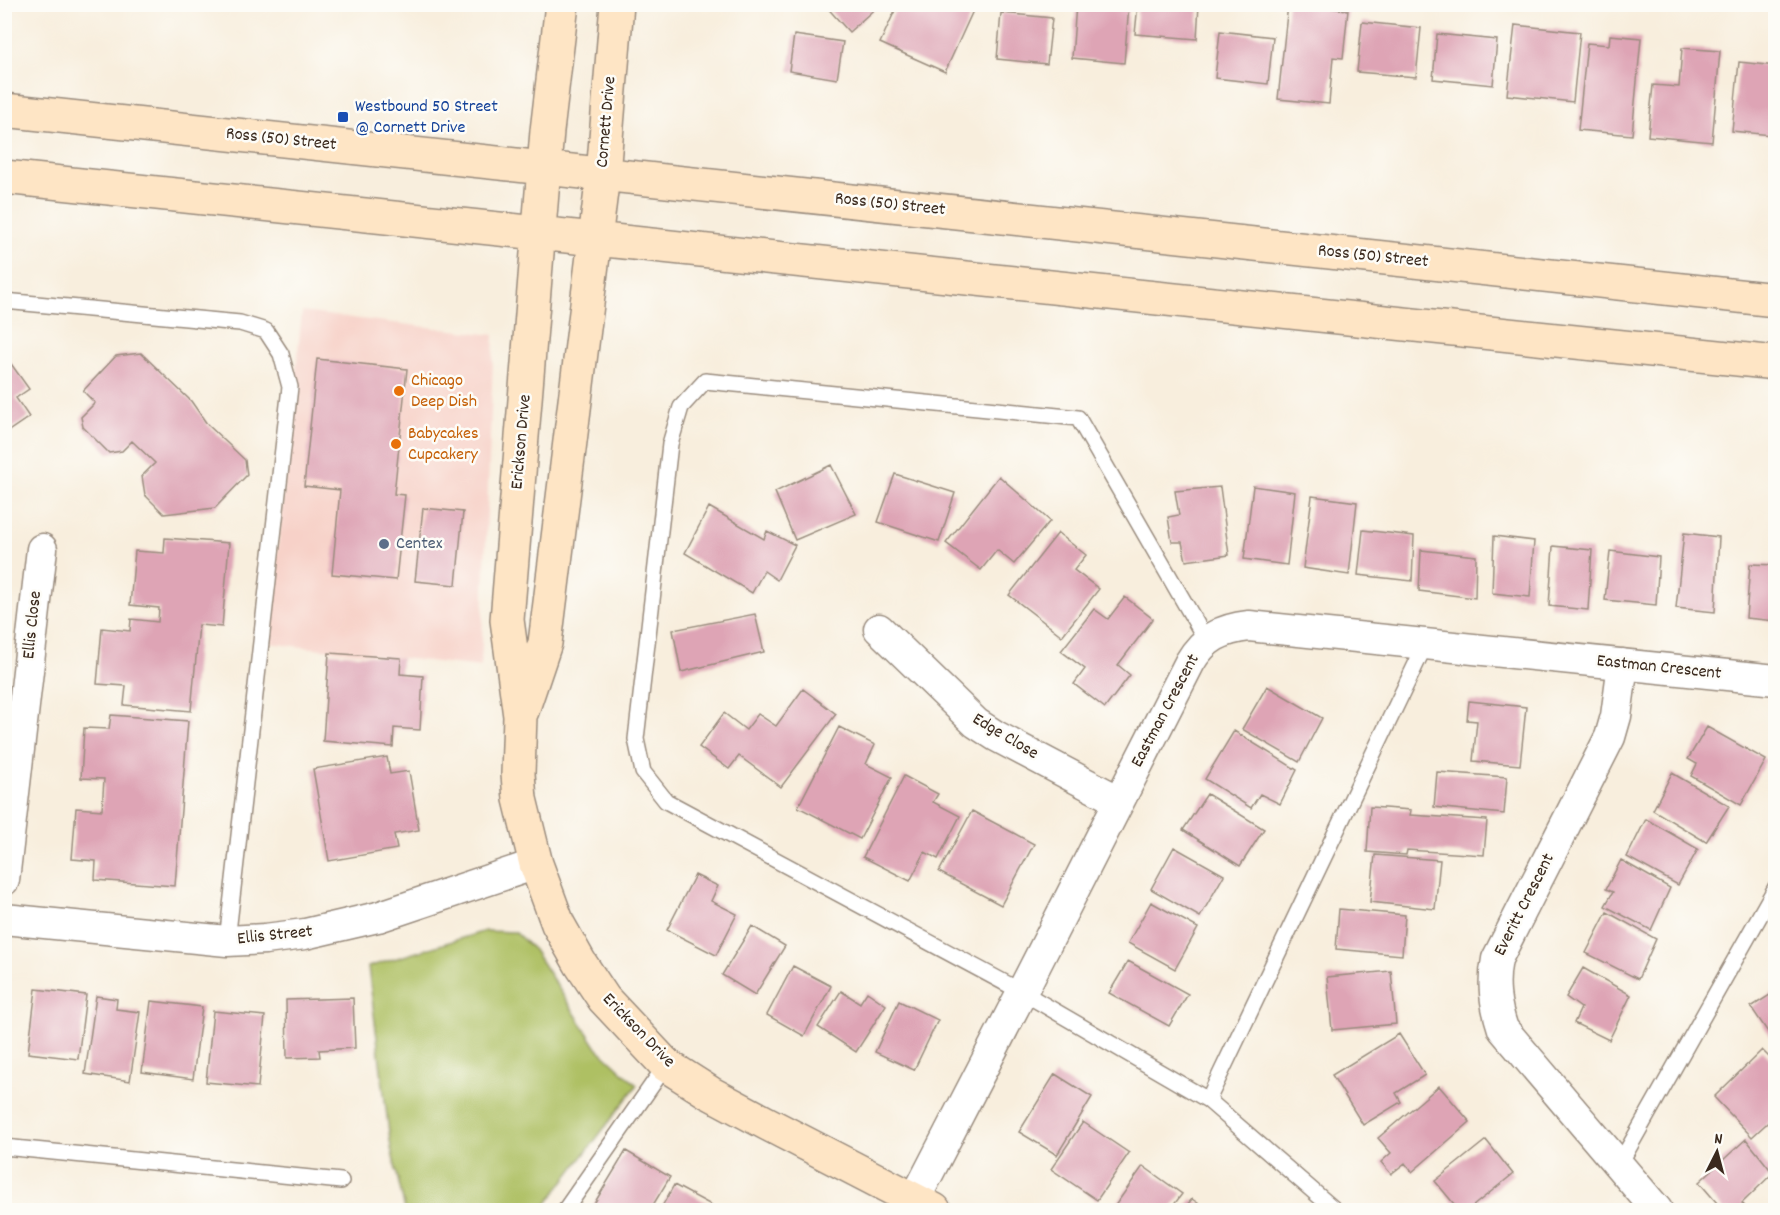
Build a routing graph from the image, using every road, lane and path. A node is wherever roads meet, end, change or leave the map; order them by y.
1 (562, 4) edge
2 (617, 4) edge
3 (4, 110) edge
4 (544, 168) junction
5 (603, 175) junction
6 (4, 177) edge
7 (539, 233) junction
8 (594, 239) junction
9 (1776, 300) edge
10 (4, 301) edge
11 (1776, 363) edge
12 (42, 549) dead end
13 (879, 630) dead end
14 (1206, 640) junction
15 (1426, 643) junction
16 (1623, 664) junction
17 (1776, 680) edge
18 (520, 716) junction
19 (1119, 801) junction
20 (536, 864) junction
21 (4, 880) edge
22 (1774, 892) edge
23 (4, 920) edge
24 (227, 941) junction
25 (1023, 992) junction
26 (666, 1065) junction
27 (1208, 1100) junction
28 (4, 1147) edge
29 (1618, 1165) junction
30 (341, 1181) dead end
31 (924, 1205) edge
32 (565, 1210) edge
33 (1335, 1210) edge
34 (1657, 1210) edge

1 - 4 main road
2 - 5 main road, Cornett Drive
3 - 4 main road, Ross (50) Street
4 - 5 main road, Ross (50) Street
4 - 7 main road, Erickson Drive
5 - 8 main road, Cornett Drive
5 - 9 main road, Ross (50) Street
6 - 7 main road
7 - 8 main road
7 - 18 main road, Erickson Drive
8 - 11 main road
8 - 18 main road, Erickson Drive
10 - 24 lane
12 - 21 street, Ellis Close
13 - 19 street, Edge Close
14 - 15 street, Eastman Crescent
14 - 19 street, Eastman Crescent
14 - 25 lane
15 - 16 street, Eastman Crescent
15 - 27 lane
16 - 17 street, Eastman Crescent
16 - 29 street, Everitt Crescent
18 - 20 main road, Erickson Drive
19 - 25 street, Eastman Crescent
20 - 24 street, Ellis Street
20 - 26 main road, Erickson Drive
22 - 29 lane
23 - 24 street, Ellis Street
25 - 27 lane
25 - 31 street, Eastman Crescent
26 - 31 main road, Erickson Drive
26 - 32 lane
27 - 33 lane
28 - 30 lane
29 - 34 street, Everitt Crescent

